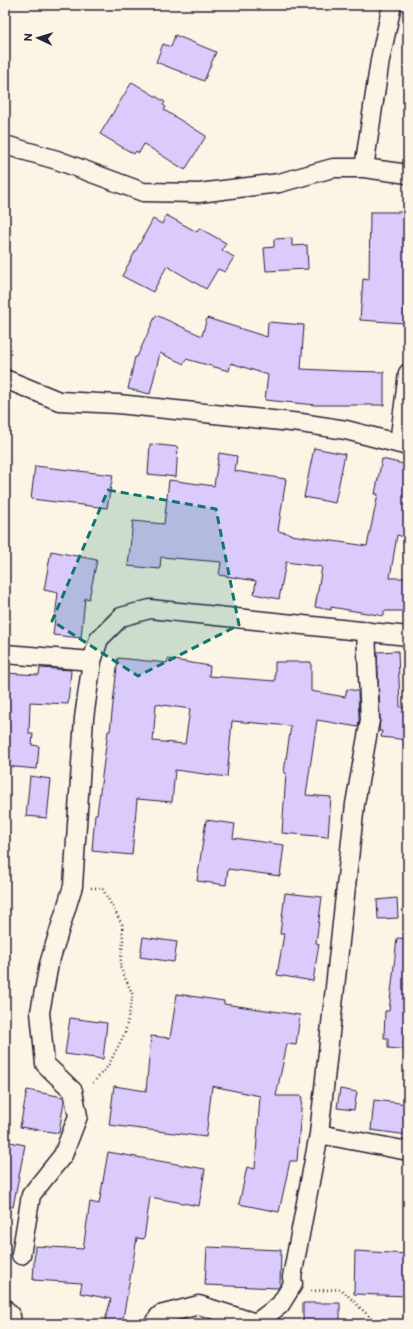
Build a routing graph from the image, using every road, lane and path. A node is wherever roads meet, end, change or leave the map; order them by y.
1 (392, 5) edge
2 (5, 144) edge
3 (364, 168) junction
4 (408, 174) edge
5 (408, 373) edge
6 (5, 379) edge
7 (404, 445) edge
8 (366, 631) junction
9 (408, 636) edge
10 (5, 654) edge
11 (92, 661) junction
12 (73, 886) junction
13 (75, 1103) junction
14 (319, 1134) junction
15 (408, 1151) edge
16 (21, 1255) dead end
17 (293, 1284) junction
18 (5, 1309) edge
19 (12, 1324) edge
20 (153, 1324) edge
21 (377, 1324) edge

1 - 3 street
2 - 3 street
3 - 4 street
5 - 7 street
6 - 7 street
8 - 9 street
8 - 11 street
8 - 14 street
10 - 11 street
11 - 12 street
12 - 13 street
12 - 13 path
13 - 16 street
14 - 15 street
14 - 17 street
17 - 20 street
17 - 21 path
18 - 19 street

